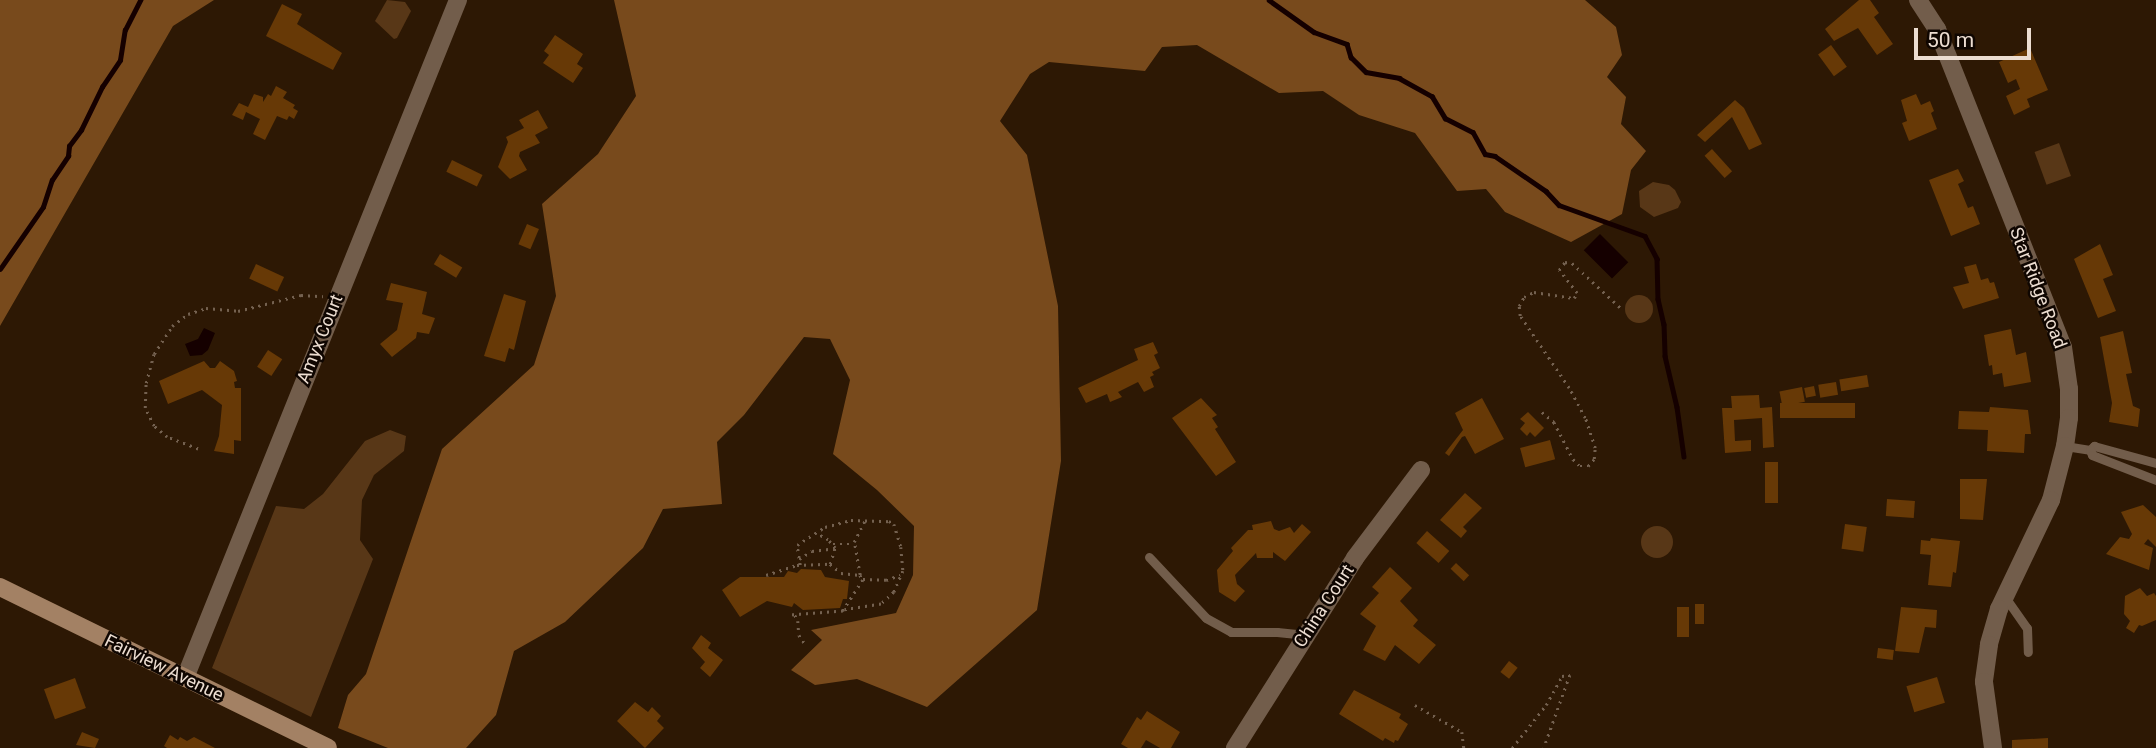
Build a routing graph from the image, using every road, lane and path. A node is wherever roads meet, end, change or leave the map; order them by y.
1 (458, 0) edge
2 (1918, 0) edge
3 (336, 300) junction
4 (1621, 308) dead end
5 (1542, 412) dead end
6 (2065, 446) junction
7 (198, 449) dead end
8 (2090, 450) junction
9 (2156, 463) edge
10 (1421, 470) dead end
11 (2156, 480) edge
12 (864, 520) junction
13 (816, 533) junction
14 (854, 542) junction
15 (835, 547) junction
16 (1149, 557) dead end
17 (799, 559) junction
18 (830, 564) junction
19 (800, 565) junction
20 (902, 574) junction
21 (766, 575) dead end
22 (860, 575) junction
23 (863, 579) junction
24 (0, 587) edge
25 (2005, 597) junction
26 (844, 610) junction
27 (1304, 635) junction
28 (805, 644) dead end
29 (2028, 652) dead end
30 (185, 678) junction
31 (1415, 705) dead end
32 (328, 748) edge
33 (1235, 748) edge
34 (1464, 748) edge
35 (1512, 748) edge
36 (1544, 748) edge
37 (1993, 748) edge

1 - 3 street, Amyx Court
2 - 6 street, Star Ridge Road
3 - 7 path
3 - 30 street, Amyx Court
4 - 5 path
6 - 8 lane
6 - 25 street, Star Ridge Road
8 - 9 lane
8 - 11 lane
10 - 27 street, China Court
12 - 13 path
12 - 14 path
12 - 20 path
13 - 15 path
13 - 17 path
14 - 15 path
14 - 22 path
15 - 17 path
15 - 18 path
16 - 27 lane
17 - 19 path
18 - 19 path
18 - 22 path
19 - 21 path
20 - 23 path
20 - 26 path
22 - 23 path
23 - 26 path
24 - 30 main road, Fairview Avenue
25 - 29 lane
25 - 37 street, Star Ridge Road
26 - 28 path
27 - 33 street, China Court
30 - 32 main road, Fairview Avenue
31 - 34 path
35 - 36 path

